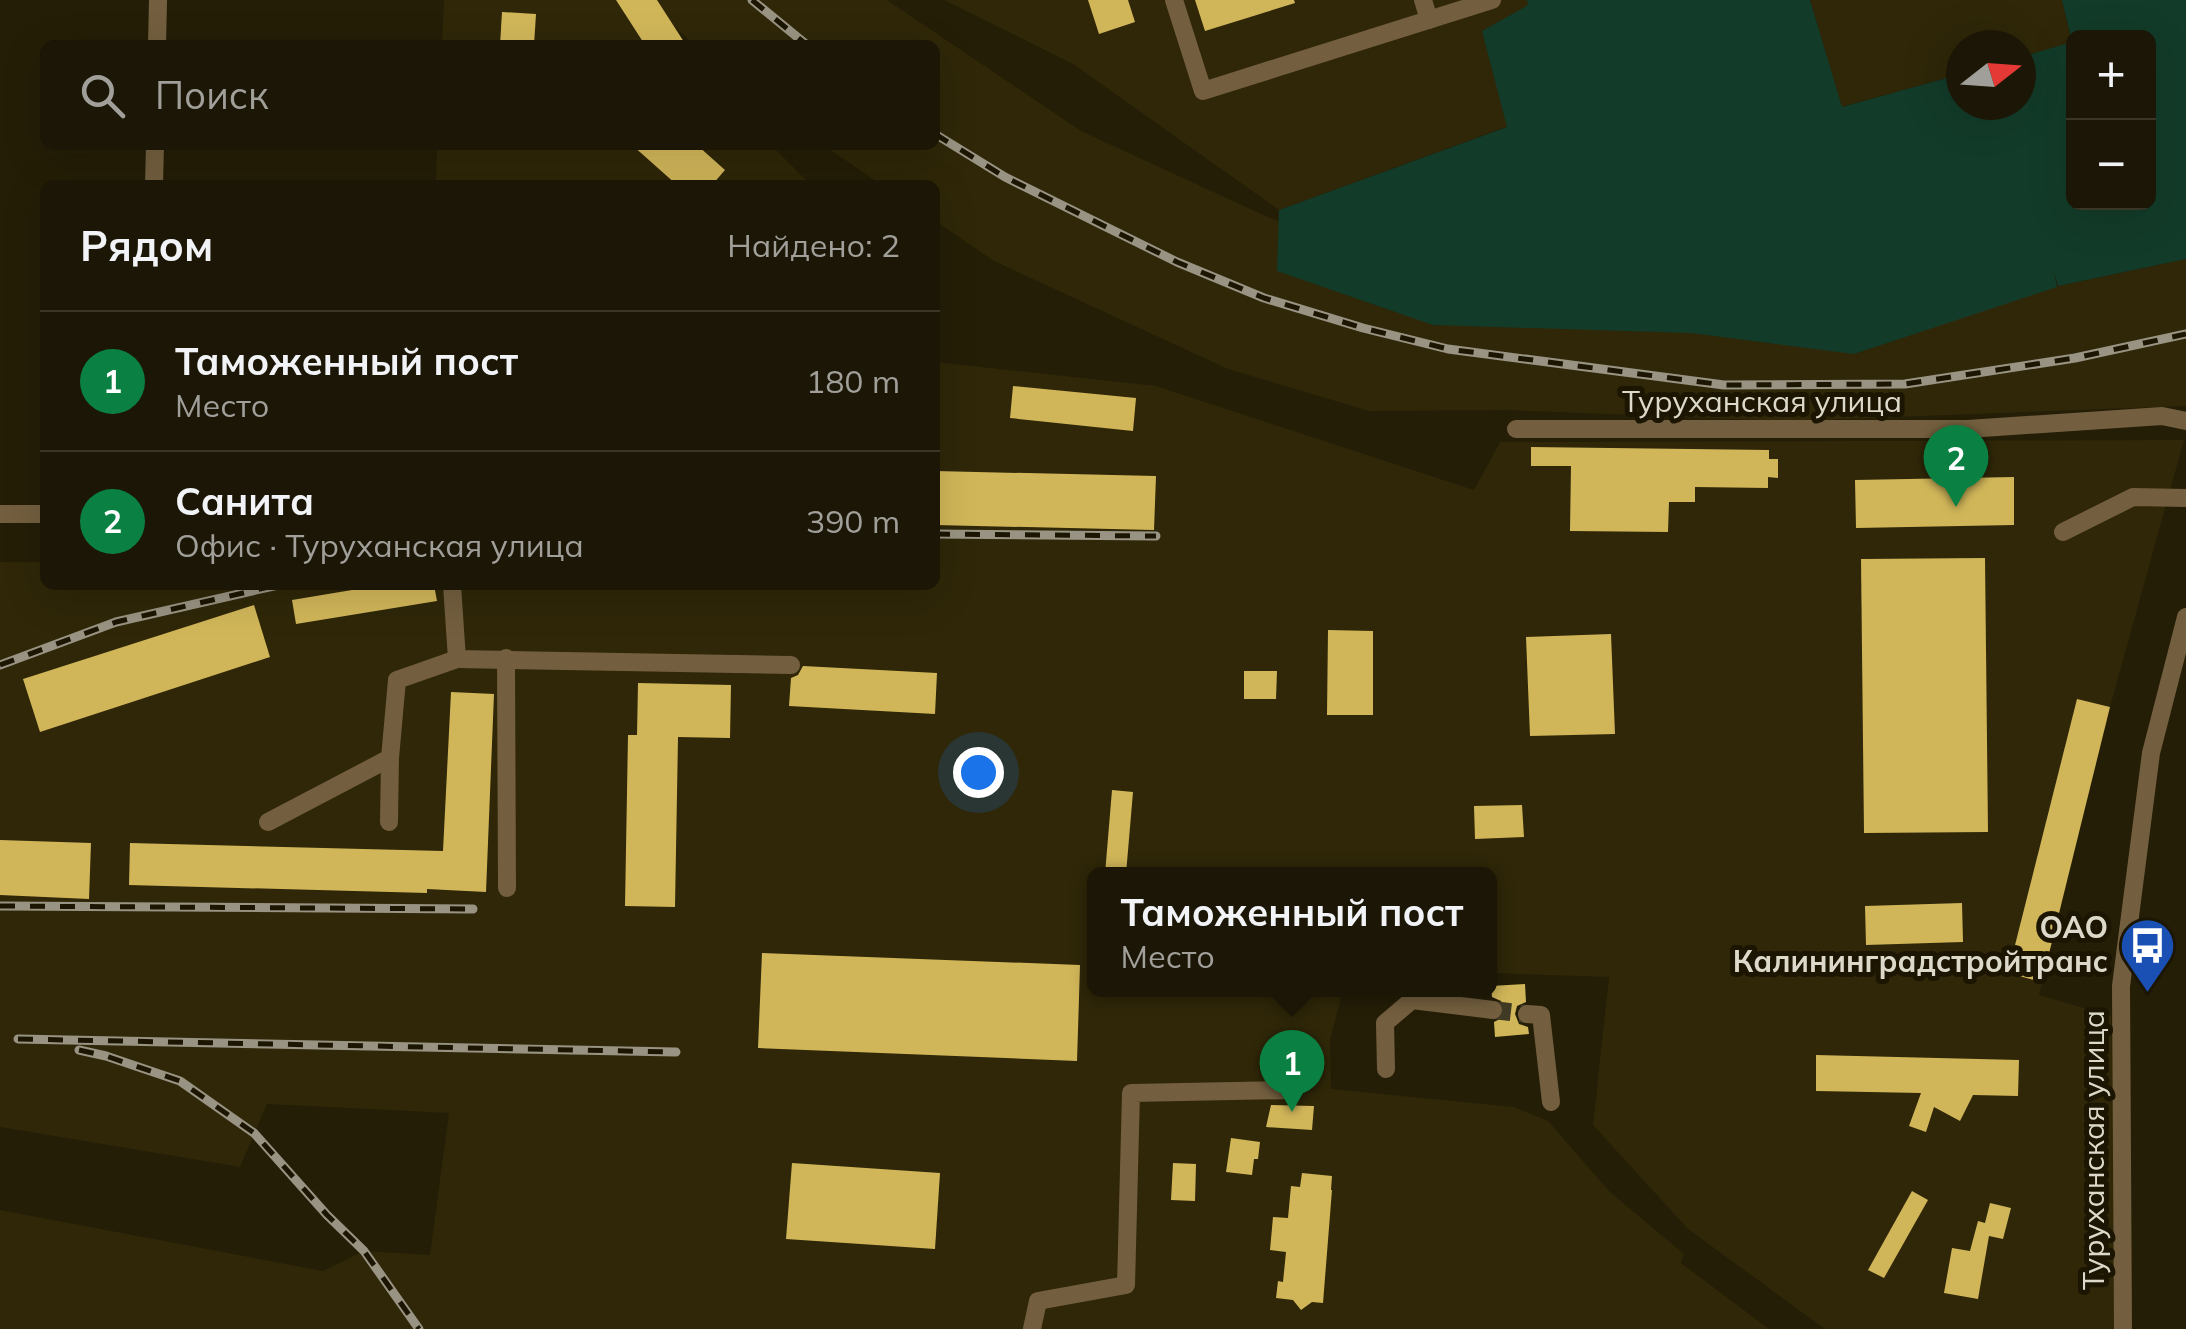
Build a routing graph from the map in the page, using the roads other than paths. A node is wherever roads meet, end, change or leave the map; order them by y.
1 (158, 0) edge
2 (1174, 0) edge
3 (1422, 0) edge
4 (1492, 0) edge
5 (1429, 20) junction
6 (157, 40) edge
7 (155, 150) edge
8 (154, 180) edge
9 (2186, 421) edge
10 (1516, 429) dead end
11 (2186, 498) edge
12 (0, 514) edge
13 (40, 514) edge
14 (2063, 532) dead end
15 (452, 590) edge
16 (2186, 617) edge
17 (506, 658) junction
18 (457, 659) junction
19 (791, 666) dead end
20 (390, 758) junction
21 (268, 822) dead end
22 (389, 822) dead end
23 (508, 888) dead end
24 (1493, 1010) tunnel mouth
25 (1527, 1014) dead end
26 (1386, 1069) dead end
27 (1292, 1090) dead end
28 (1551, 1102) dead end
29 (1032, 1329) edge
30 (2123, 1329) edge

1 - 6 street
2 - 5 street
3 - 5 street
4 - 5 street
7 - 8 street
9 - 10 street, Туруханская улица
11 - 14 street
12 - 13 street
15 - 18 street
16 - 30 street, Туруханская улица
17 - 18 street
17 - 19 street
17 - 23 street
18 - 20 street
20 - 21 street
20 - 22 street
24 - 26 street
25 - 28 street
27 - 29 street

